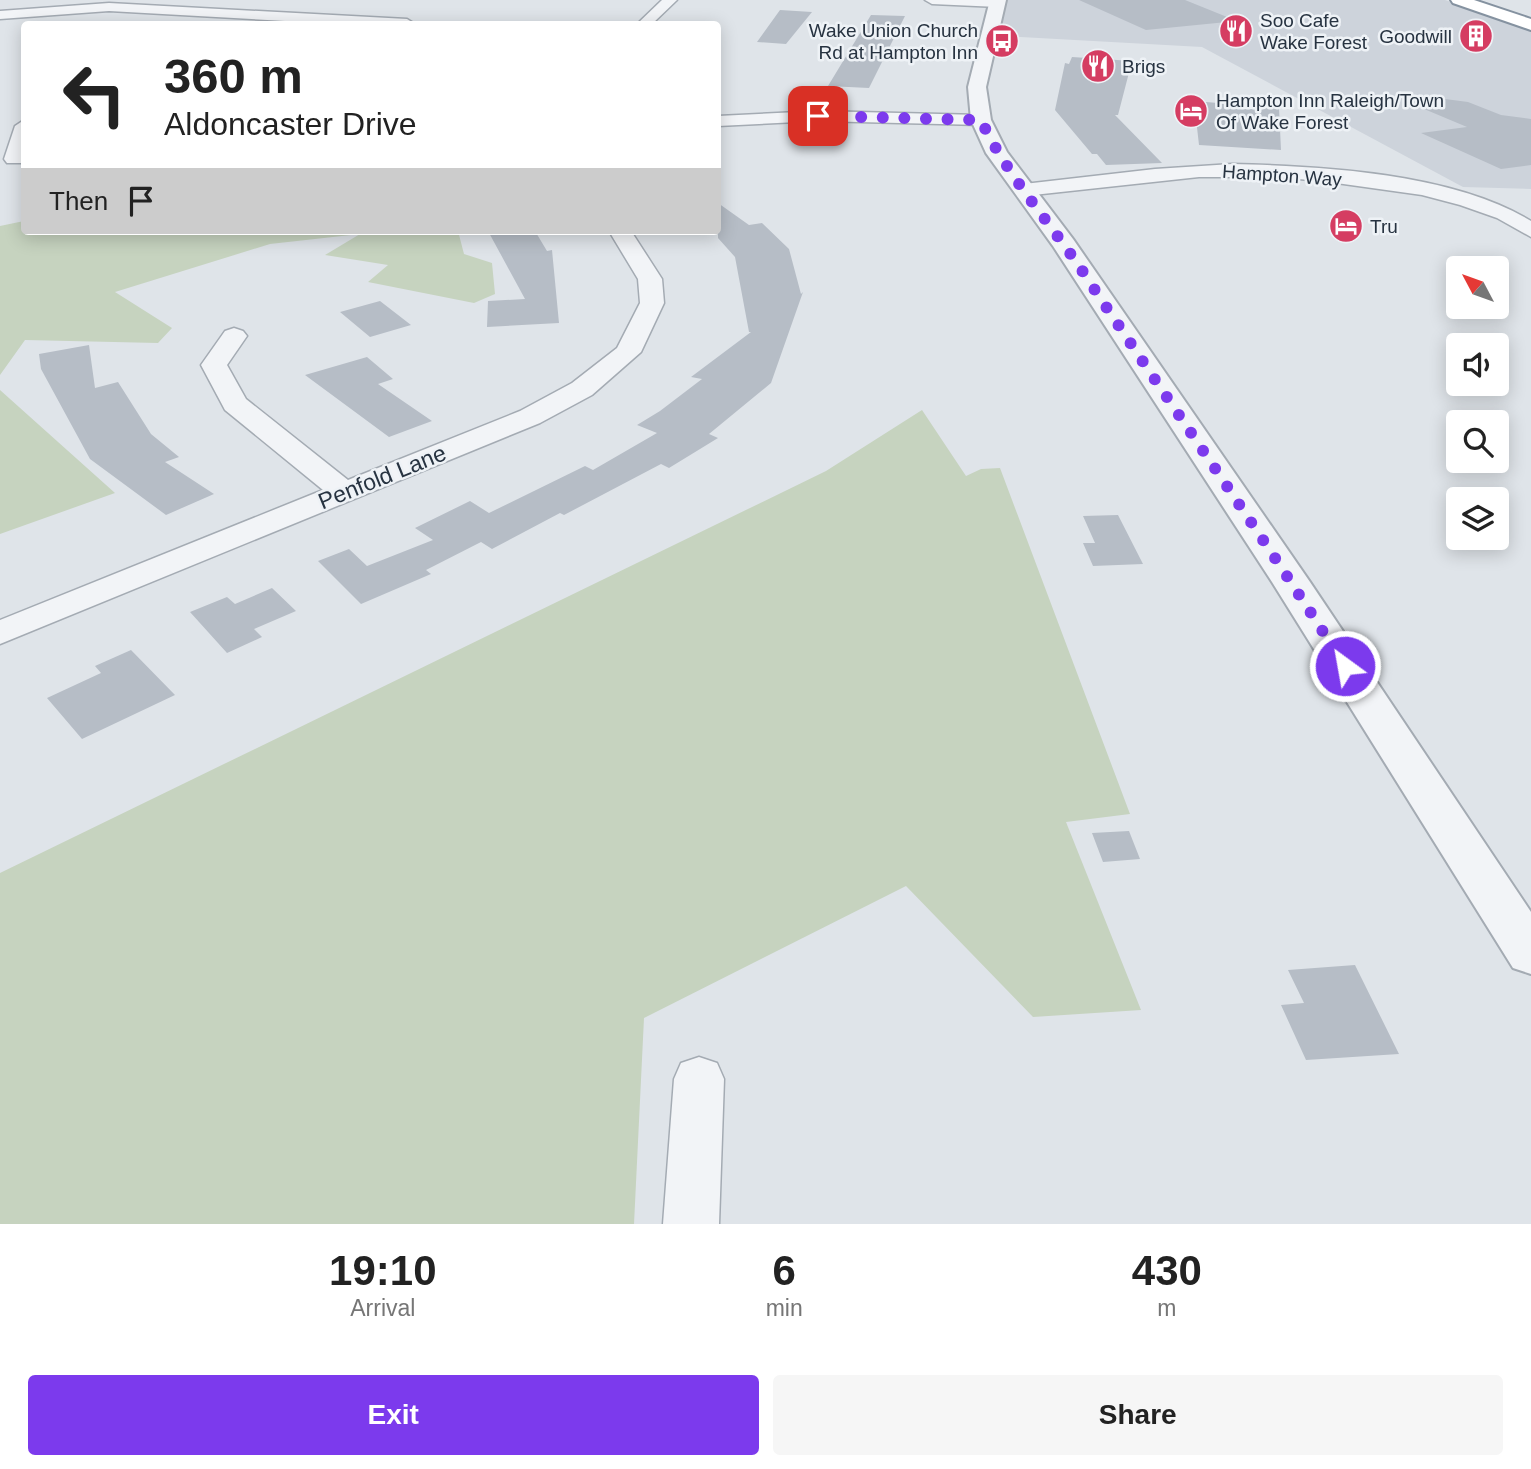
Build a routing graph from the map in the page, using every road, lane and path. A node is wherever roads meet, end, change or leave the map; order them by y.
1 (670, 0) edge
2 (932, 0) edge
3 (1459, 0) edge
4 (1498, 0) edge
5 (998, 2) edge
6 (1520, 4) dead end
7 (0, 15) edge
8 (354, 21) edge
9 (647, 21) edge
10 (1531, 25) edge
11 (981, 120) junction
12 (20, 121) edge
13 (721, 121) edge
14 (14, 159) dead end
15 (1024, 190) junction
16 (1531, 230) edge
17 (622, 235) edge
18 (234, 335) dead end
19 (344, 492) junction
20 (0, 633) edge
21 (1531, 953) edge
22 (699, 1079) dead end
23 (691, 1224) edge

1 - 9 street
2 - 5 street
3 - 10 highway
4 - 6 highway
5 - 11 street
7 - 8 street
11 - 13 street
11 - 15 street
12 - 14 street
15 - 16 street, Hampton Way
15 - 21 street
17 - 19 street, Penfold Lane
18 - 19 street
19 - 20 street, Penfold Lane
22 - 23 street

